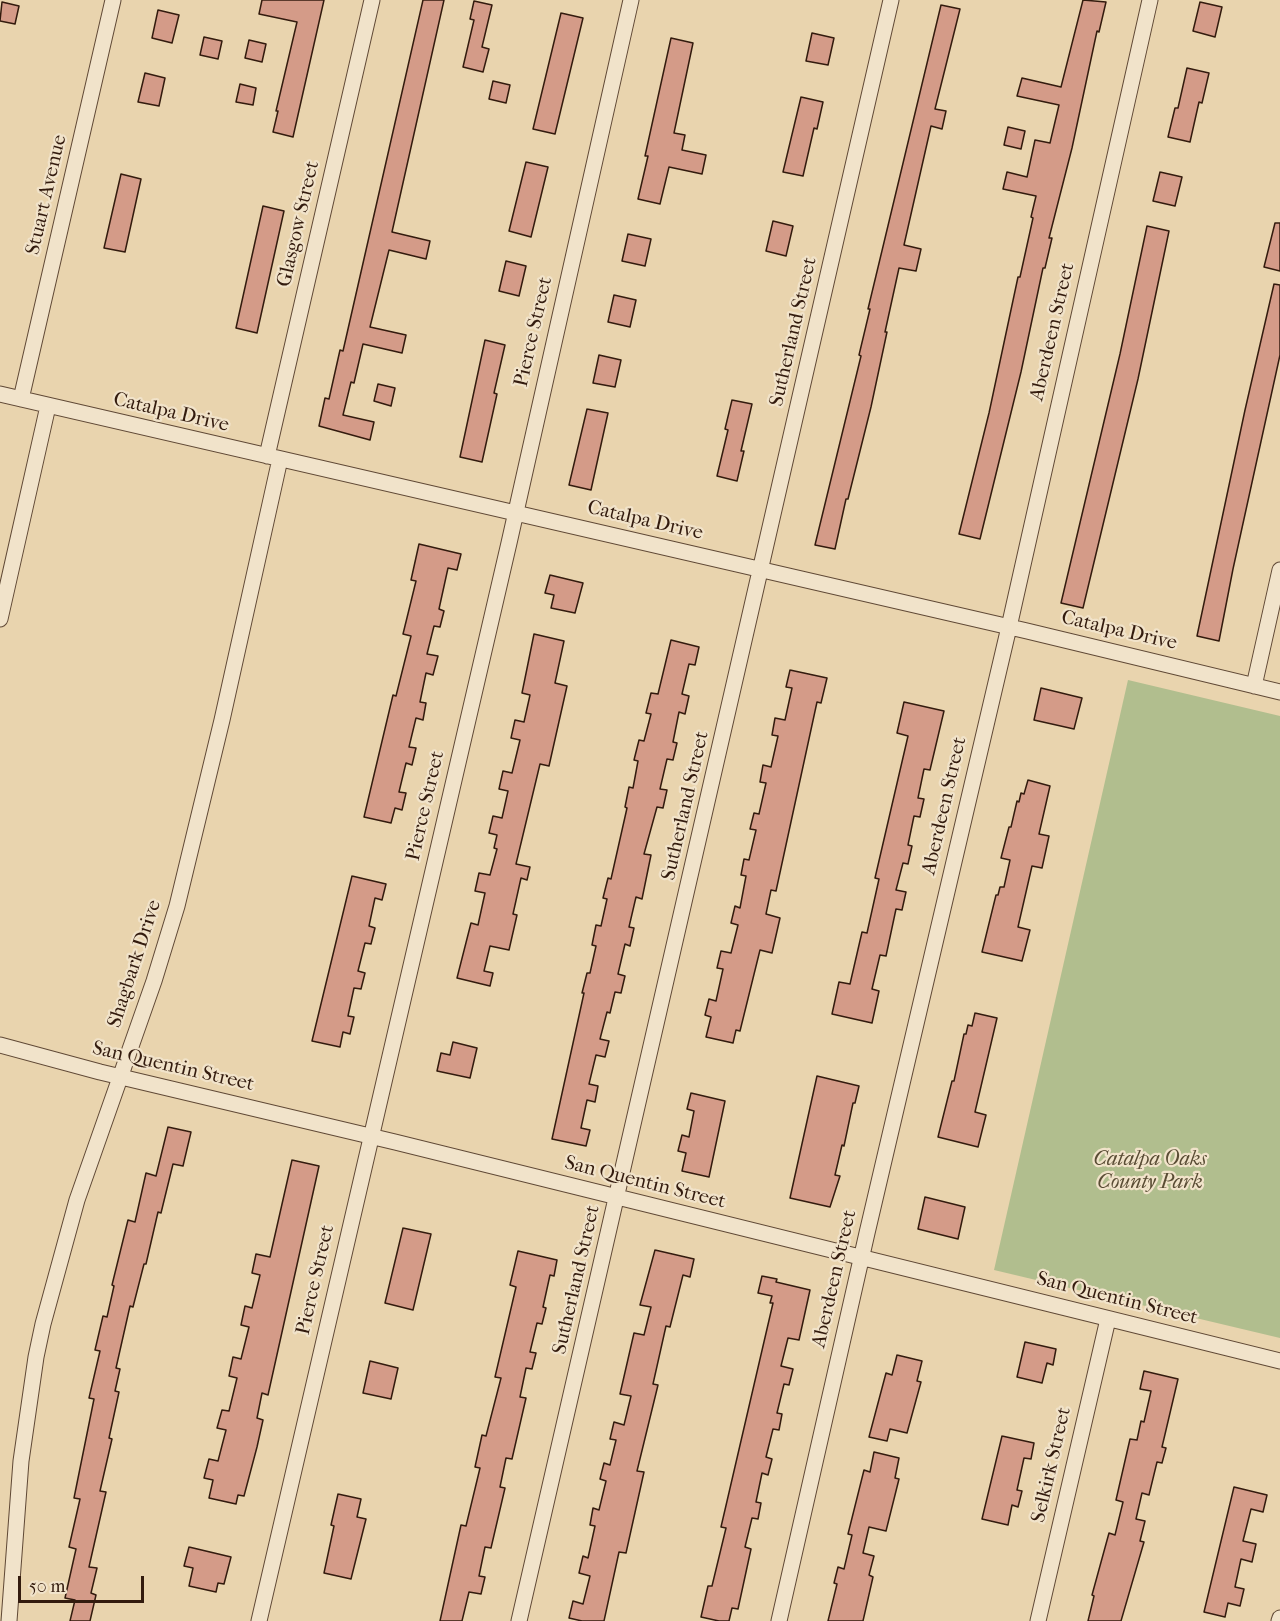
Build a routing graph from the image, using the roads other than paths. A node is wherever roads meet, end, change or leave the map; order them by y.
1 (113, 0) edge
2 (372, 0) edge
3 (631, 0) edge
4 (891, 0) edge
5 (1150, 0) edge
6 (0, 394) edge
7 (21, 399) junction
8 (48, 406) junction
9 (274, 458) junction
10 (515, 512) junction
11 (1280, 570) edge
12 (761, 571) junction
13 (0, 619) edge
14 (1009, 627) junction
15 (1254, 686) junction
16 (1280, 692) edge
17 (0, 1045) edge
18 (121, 1076) junction
19 (371, 1136) junction
20 (617, 1198) junction
21 (861, 1258) junction
22 (1108, 1319) junction
23 (1280, 1361) edge
24 (9, 1621) edge
25 (259, 1621) edge
26 (519, 1621) edge
27 (779, 1621) edge
28 (1038, 1621) edge

1 - 7 street, Stuart Avenue
2 - 9 street, Glasgow Street
3 - 10 street, Pierce Street
4 - 12 street, Sutherland Street
5 - 14 street, Aberdeen Street
6 - 7 street, Catalpa Drive
7 - 8 street, Catalpa Drive
8 - 9 street, Catalpa Drive
8 - 13 street
9 - 10 street, Catalpa Drive
9 - 18 street, Shagbark Drive
10 - 12 street, Catalpa Drive
10 - 19 street, Pierce Street
11 - 15 street
12 - 14 street, Catalpa Drive
12 - 20 street, Sutherland Street
14 - 15 street, Catalpa Drive
14 - 21 street, Aberdeen Street
15 - 16 street, Catalpa Drive
17 - 18 street, San Quentin Street
18 - 19 street, San Quentin Street
18 - 24 street, Shagbark Drive
19 - 20 street, San Quentin Street
19 - 25 street, Pierce Street
20 - 21 street, San Quentin Street
20 - 26 street, Sutherland Street
21 - 22 street, San Quentin Street
21 - 27 street, Aberdeen Street
22 - 23 street, San Quentin Street
22 - 28 street, Selkirk Street

